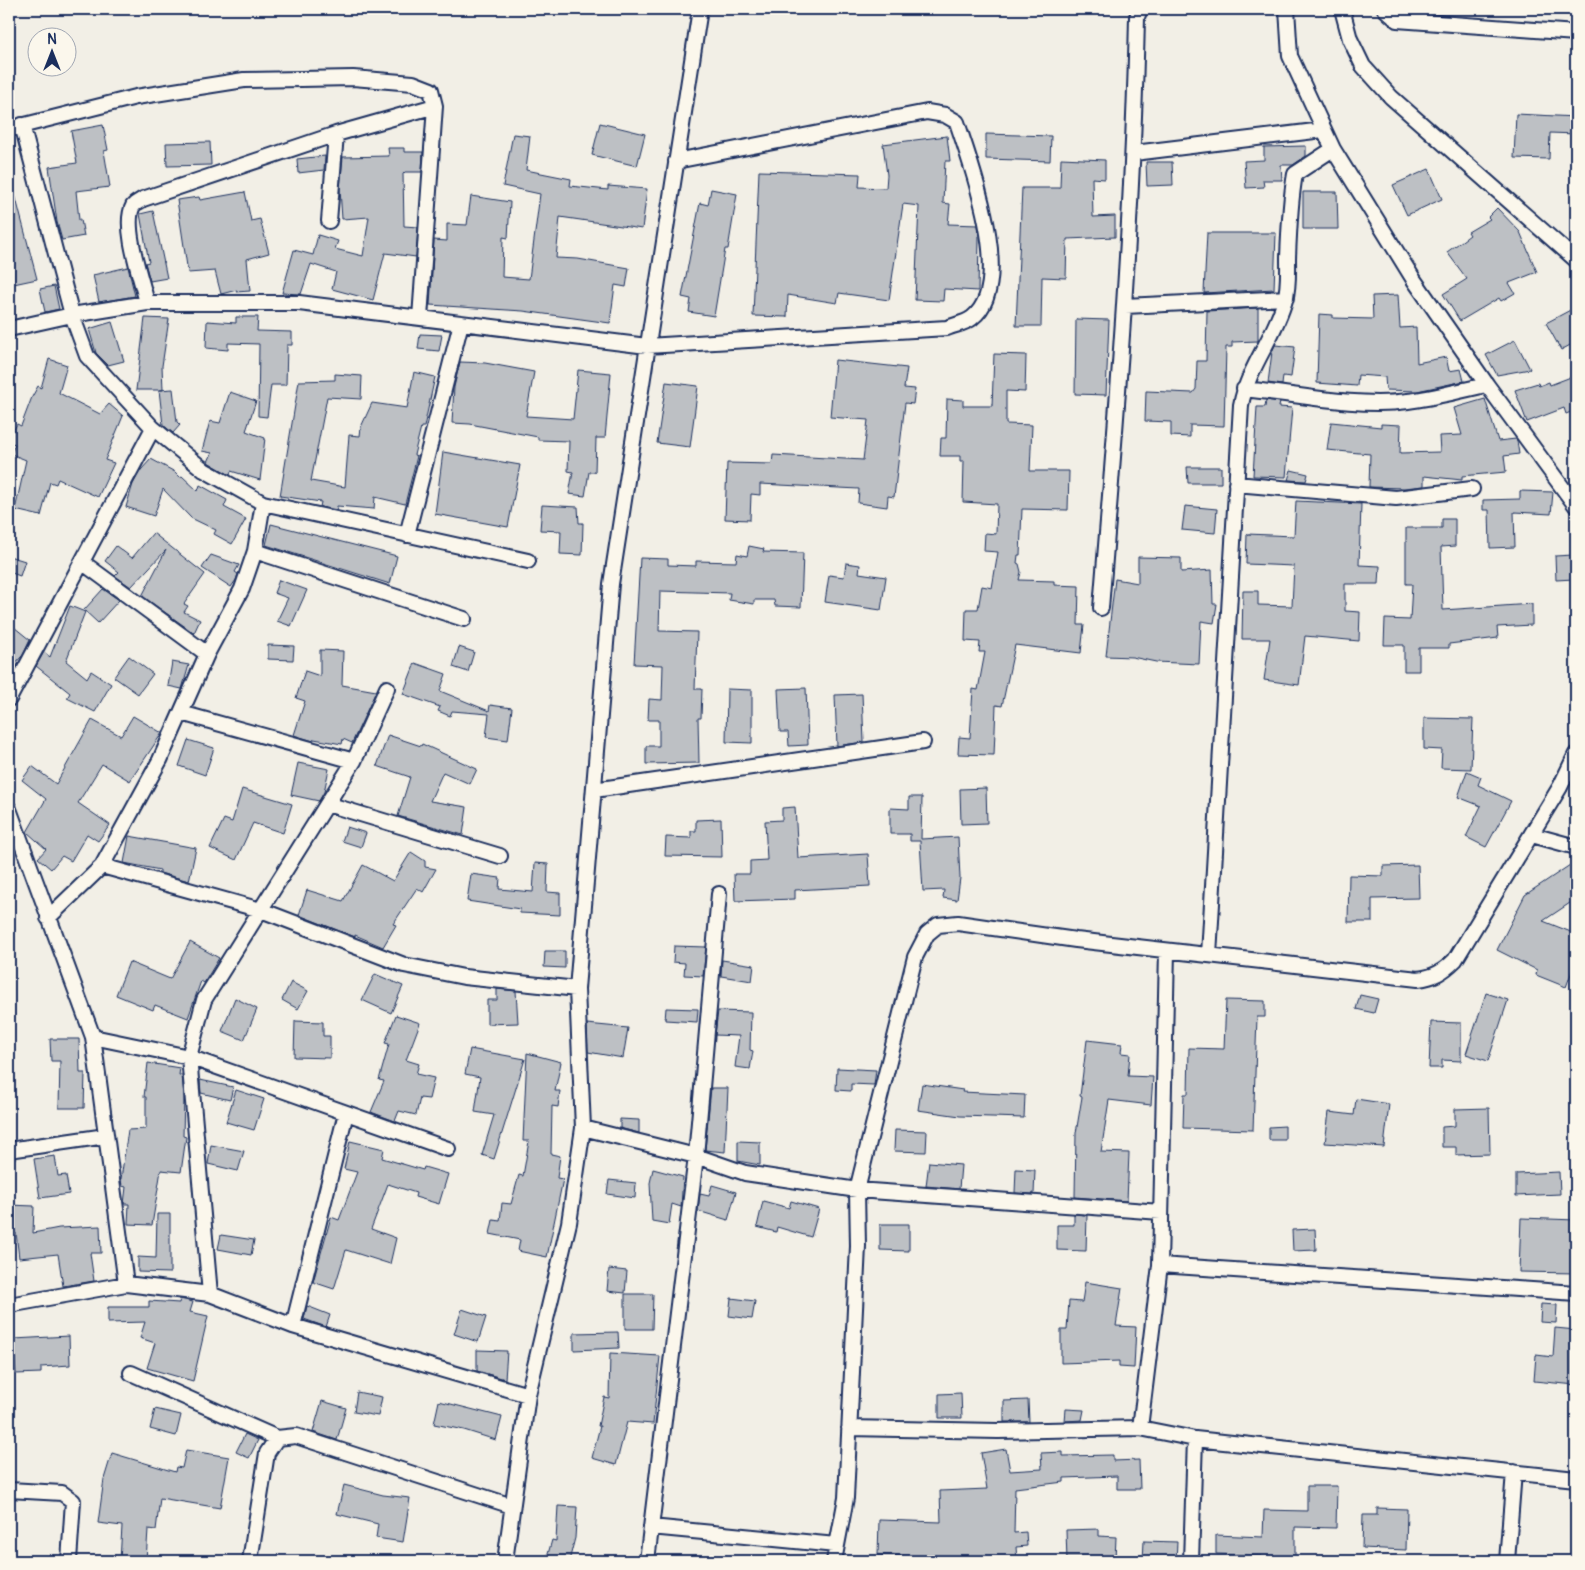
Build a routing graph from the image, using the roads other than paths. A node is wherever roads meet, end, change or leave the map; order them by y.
1 (700, 9) edge
2 (1140, 9) edge
3 (1286, 9) edge
4 (1342, 9) edge
5 (1385, 9) edge
6 (1576, 33) edge
7 (435, 106) junction
8 (16, 127) edge
9 (1323, 130) junction
10 (336, 134) junction
11 (1332, 149) junction
12 (1134, 153) junction
13 (676, 161) junction
14 (328, 221) dead end
15 (1576, 260) edge
16 (1286, 298) junction
17 (147, 303) junction
18 (1125, 306) junction
19 (72, 315) junction
20 (420, 318) junction
21 (461, 323) junction
22 (9, 329) edge
23 (647, 346) junction
24 (1487, 385) junction
25 (1244, 389) junction
26 (153, 428) junction
27 (1236, 484) junction
28 (1472, 490) dead end
29 (263, 503) junction
30 (1576, 506) edge
31 (407, 535) junction
32 (255, 552) junction
33 (528, 561) dead end
34 (82, 562) junction
35 (1102, 608) dead end
36 (464, 619) dead end
37 (206, 654) junction
38 (387, 688) dead end
39 (9, 699) edge
40 (181, 712) junction
41 (924, 742) dead end
42 (1576, 754) edge
43 (354, 761) junction
44 (594, 790) junction
45 (327, 804) junction
46 (9, 811) edge
47 (1532, 835) junction
48 (1576, 847) edge
49 (500, 856) dead end
50 (102, 866) junction
51 (719, 894) dead end
52 (262, 910) junction
53 (48, 918) junction
54 (1167, 950) junction
55 (1209, 955) junction
56 (578, 990) junction
57 (93, 1036) junction
58 (189, 1057) junction
59 (346, 1113) junction
60 (583, 1128) junction
61 (106, 1136) junction
62 (448, 1149) dead end
63 (9, 1150) edge
64 (696, 1156) junction
65 (857, 1190) junction
66 (1162, 1212) junction
67 (1160, 1265) junction
68 (126, 1284) junction
69 (1576, 1293) edge
70 (210, 1294) junction
71 (9, 1305) edge
72 (293, 1326) junction
73 (131, 1373) dead end
74 (528, 1395) junction
75 (849, 1428) junction
76 (1140, 1428) junction
77 (278, 1438) junction
78 (1195, 1439) junction
79 (1514, 1472) junction
80 (1576, 1478) edge
81 (9, 1490) edge
82 (512, 1506) junction
83 (652, 1527) junction
84 (836, 1545) junction
85 (69, 1561) edge
86 (250, 1561) edge
87 (505, 1561) edge
88 (647, 1561) edge
89 (834, 1561) edge
90 (1191, 1561) edge
91 (1507, 1561) edge

1 - 13 street
2 - 12 street
3 - 9 street
4 - 15 street
5 - 6 street
7 - 8 street
7 - 10 street
7 - 20 street
8 - 19 street
9 - 11 street
9 - 12 street
10 - 14 street
10 - 17 street
11 - 16 street
11 - 24 street
12 - 18 street
13 - 23 street
13 - 23 street
16 - 18 street
16 - 25 street
17 - 19 street
17 - 20 street
18 - 35 street
19 - 22 street
19 - 26 street
20 - 21 street
21 - 23 street
21 - 31 street
23 - 44 street
24 - 25 street
24 - 30 street
25 - 27 street
26 - 29 street
26 - 34 street
27 - 28 street
27 - 55 street
29 - 31 street
29 - 32 street
31 - 33 street
32 - 36 street
32 - 37 street
34 - 37 street
34 - 39 street
37 - 40 street
38 - 43 street
40 - 43 street
40 - 50 street
41 - 44 street
42 - 47 street
43 - 45 street
44 - 56 street
45 - 49 street
45 - 52 street
46 - 53 street
47 - 48 street
47 - 55 street
50 - 52 street
50 - 53 street
51 - 64 street
52 - 56 street
52 - 58 street
53 - 57 street
54 - 55 street
54 - 65 street
54 - 66 street
56 - 60 street
57 - 58 street
57 - 61 street
58 - 59 street
58 - 70 street
59 - 62 street
59 - 72 street
60 - 64 street
60 - 74 street
61 - 63 street
61 - 68 street
64 - 65 street
64 - 83 street
65 - 66 street
65 - 75 street
66 - 67 street
67 - 69 street
67 - 76 street
68 - 70 street
68 - 71 street
70 - 72 street
72 - 74 street
73 - 77 street
74 - 82 street
75 - 76 street
75 - 84 street
76 - 78 street
77 - 82 street
77 - 86 street
78 - 79 street
78 - 90 street
79 - 80 street
79 - 91 street
81 - 85 street
82 - 87 street
83 - 84 street
83 - 88 street
84 - 89 street

